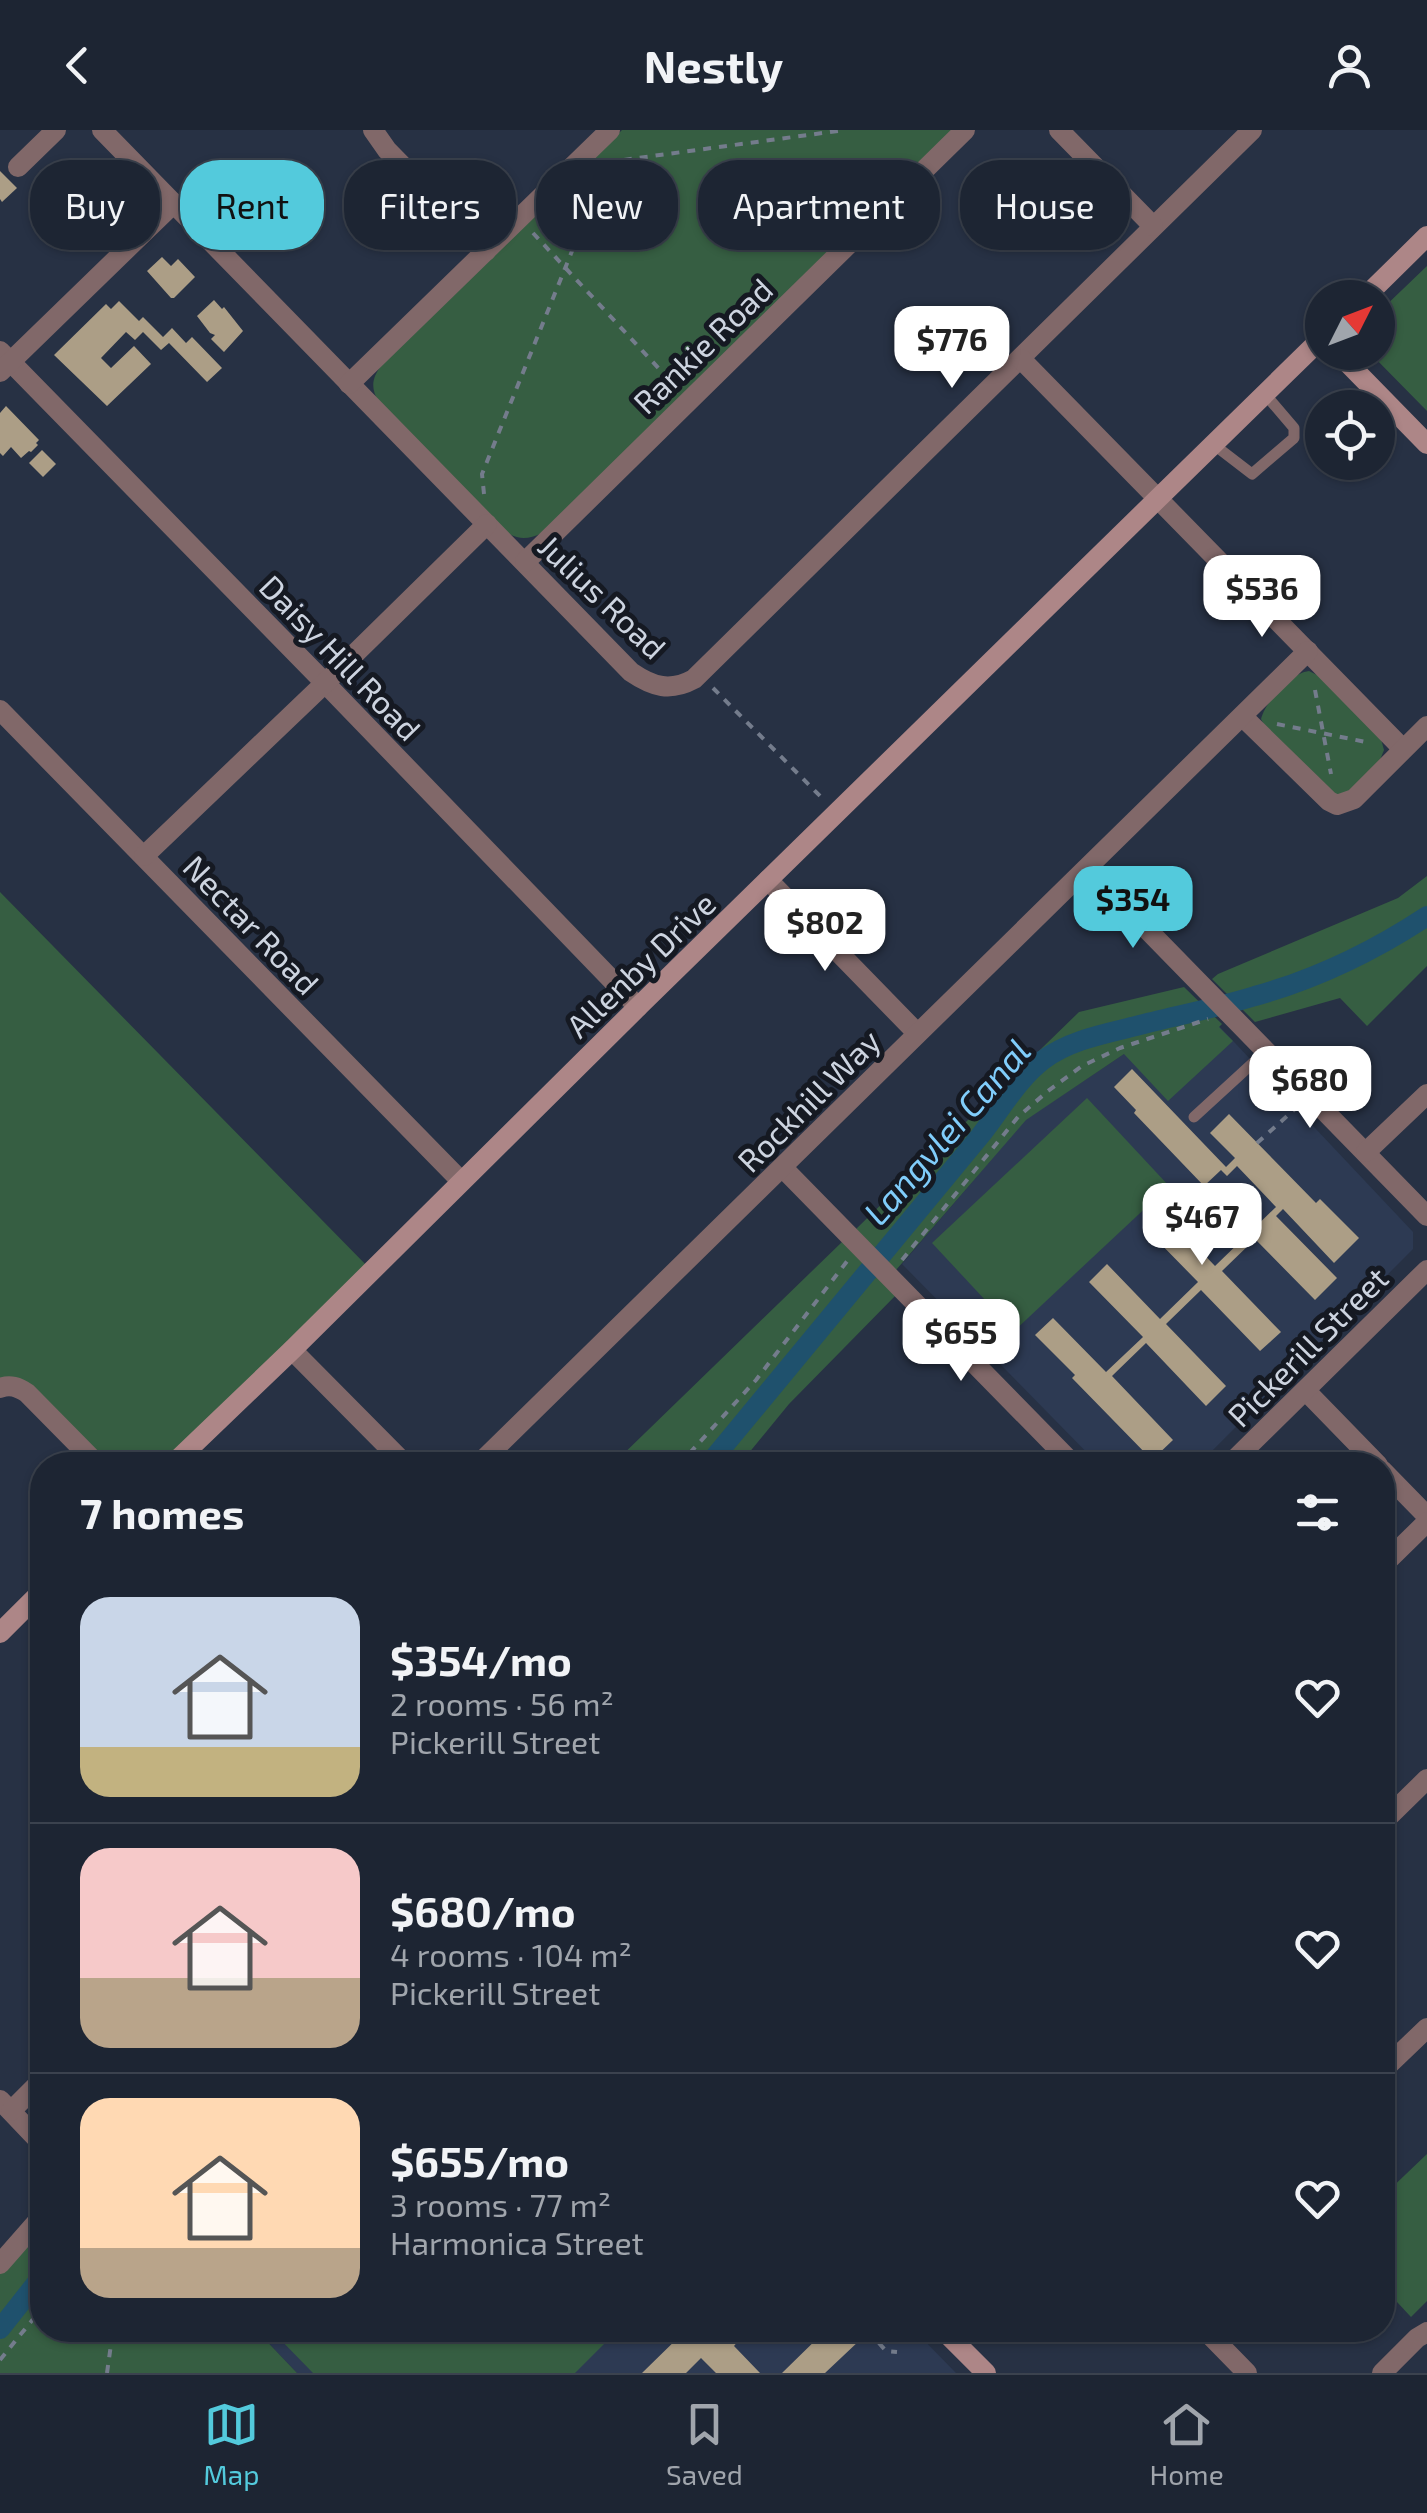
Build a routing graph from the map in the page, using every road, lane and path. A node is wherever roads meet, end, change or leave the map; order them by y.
1 (56, 130) edge
2 (102, 130) edge
3 (374, 130) edge
4 (845, 130) edge
5 (965, 130) edge
6 (1059, 130) edge
7 (1252, 130) edge
8 (603, 137) edge
9 (623, 160) edge
10 (18, 167) dead end
11 (174, 203) junction
12 (520, 218) junction
13 (1153, 226) junction
14 (1427, 236) edge
15 (572, 250) edge
16 (486, 251) junction
17 (565, 268) junction
18 (1382, 280) edge
19 (1305, 355) edge
20 (1021, 359) junction
21 (4, 362) edge
22 (1355, 370) edge
23 (349, 384) junction
24 (1265, 394) junction
25 (689, 401) junction
26 (1213, 444) junction
27 (1427, 444) edge
28 (1158, 497) junction
29 (487, 524) junction
30 (525, 562) junction
31 (1308, 651) junction
32 (703, 670) junction
33 (325, 682) junction
34 (1314, 684) dead end
35 (0, 710) edge
36 (1243, 717) junction
37 (1276, 724) dead end
38 (1427, 726) edge
39 (1324, 733) junction
40 (1402, 749) junction
41 (1337, 805) junction
42 (836, 813) junction
43 (144, 856) junction
44 (1088, 869) junction
45 (768, 880) junction
46 (1221, 1005) junction
47 (638, 1006) junction
48 (917, 1034) junction
49 (1266, 1051) junction
50 (1427, 1094) edge
51 (1310, 1096) junction
52 (1194, 1118) dead end
53 (1257, 1143) dead end
54 (1366, 1152) junction
55 (783, 1168) junction
56 (461, 1181) junction
57 (1427, 1216) edge
58 (877, 1262) junction
59 (1427, 1270) edge
60 (292, 1350) junction
61 (0, 1388) edge
62 (1306, 1392) junction
63 (85, 1452) edge
64 (186, 1452) edge
65 (393, 1452) edge
66 (491, 1452) edge
67 (691, 1452) edge
68 (1061, 1452) edge
69 (1244, 1452) edge
70 (1364, 1452) edge
71 (1395, 1484) edge
72 (1427, 1519) edge
73 (1395, 1552) edge
74 (30, 1604) edge
75 (0, 1634) edge
76 (1427, 1780) edge
77 (1395, 1811) edge
78 (1427, 2028) edge
79 (1395, 2059) edge
80 (30, 2088) edge
81 (6, 2105) edge
82 (30, 2131) edge
83 (30, 2230) edge
84 (0, 2264) edge
85 (30, 2323) edge
86 (1427, 2332) edge
87 (111, 2342) edge
88 (878, 2342) edge
89 (955, 2342) edge
90 (1217, 2342) edge
91 (897, 2352) dead end
92 (0, 2360) edge
93 (106, 2373) edge
94 (986, 2373) edge
95 (1246, 2373) edge
96 (1382, 2373) edge

1 - 10 street
2 - 11 street, Julius Road
3 - 16 street
4 - 9 path
5 - 25 street, Rankie Road
6 - 13 street
7 - 13 street, Julius Road
8 - 12 street
11 - 21 street
11 - 23 street, Julius Road
12 - 16 street
12 - 17 path
13 - 20 street, Julius Road
14 - 18 street
15 - 17 path
16 - 23 street
17 - 25 path
17 - 29 path
19 - 24 street, Allenby Drive
20 - 28 street
20 - 32 street, Julius Road
21 - 33 street, Daisy Hill Road
22 - 27 street
23 - 29 street, Julius Road
24 - 26 street, Allenby Drive
24 - 26 lane
25 - 30 street, Rankie Road
26 - 28 street, Allenby Drive
28 - 31 street
28 - 42 street, Allenby Drive
29 - 30 street, Julius Road
29 - 33 street
30 - 32 street, Julius Road
31 - 36 street, Rockhill Way
31 - 40 street
32 - 42 path
33 - 43 street
33 - 47 street, Daisy Hill Road
34 - 39 path
35 - 43 street, Nectar Road
36 - 41 street
36 - 44 street, Rockhill Way
37 - 39 path
38 - 40 street
39 - 40 path
39 - 41 path
40 - 41 street
42 - 45 street, Allenby Drive
43 - 56 street, Nectar Road
44 - 46 street
44 - 48 street, Rockhill Way
45 - 47 street, Allenby Drive
45 - 48 street
46 - 49 street
46 - 58 path
47 - 56 street, Allenby Drive
48 - 55 street, Rockhill Way
49 - 51 street
49 - 52 lane
50 - 54 street
51 - 53 path
51 - 54 street
54 - 57 street
55 - 58 street
55 - 66 street, Rockhill Way
56 - 60 street, Allenby Drive
58 - 67 path
58 - 68 street
59 - 62 street, Pickerill Street
60 - 64 street, Allenby Drive
60 - 65 street
61 - 63 street
62 - 69 street, Pickerill Street
62 - 70 street
71 - 72 street
72 - 73 street
74 - 75 street
76 - 77 street
78 - 79 street
80 - 81 street
81 - 82 street
83 - 84 street
85 - 92 path
86 - 96 street
87 - 93 path
88 - 91 path
89 - 94 street
90 - 95 street

